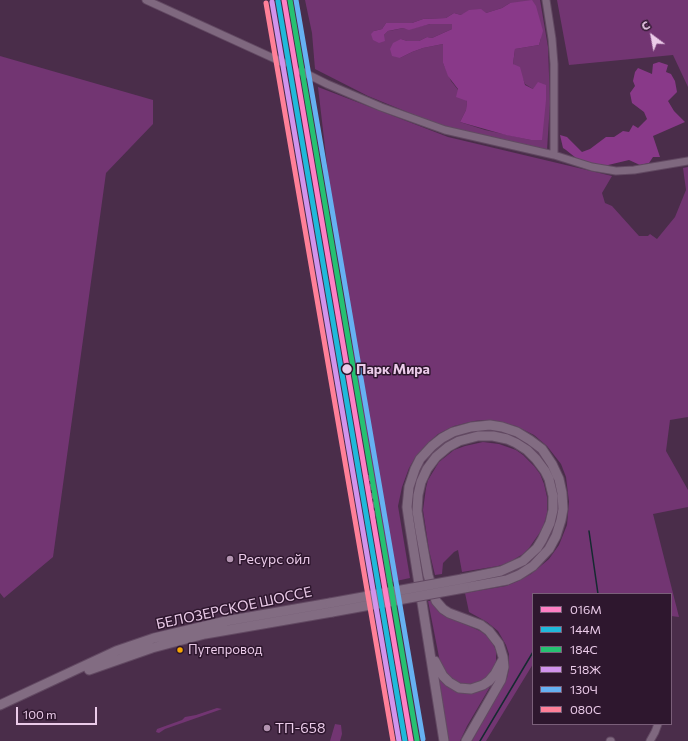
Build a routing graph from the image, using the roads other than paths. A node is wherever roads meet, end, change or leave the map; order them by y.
1 (146, 0) edge
2 (546, 0) edge
3 (284, 63) dead end
4 (300, 71) dead end
5 (554, 155) junction
6 (688, 161) edge
7 (226, 621) junction
8 (235, 628) junction
9 (431, 654) junction
10 (503, 657) junction
11 (35, 689) junction
12 (0, 705) edge
13 (658, 725) edge
14 (444, 741) edge
15 (466, 741) edge
16 (650, 741) edge

1 - 3 street
2 - 5 street
4 - 5 street
5 - 6 street
7 - 8 main road
7 - 10 main road, БЕЛОЗЕРСКОЕ ШОССЕ, bridge
7 - 11 main road, БЕЛОЗЕРСКОЕ ШОССЕ
8 - 9 main road, БЕЛОЗЕРСКОЕ ШОССЕ, bridge
8 - 11 main road, БЕЛОЗЕРСКОЕ ШОССЕ
9 - 10 main road
9 - 14 main road, БЕЛОЗЕРСКОЕ ШОССЕ
10 - 15 main road
11 - 12 main road, БЕЛОЗЕРСКОЕ ШОССЕ
13 - 16 street

